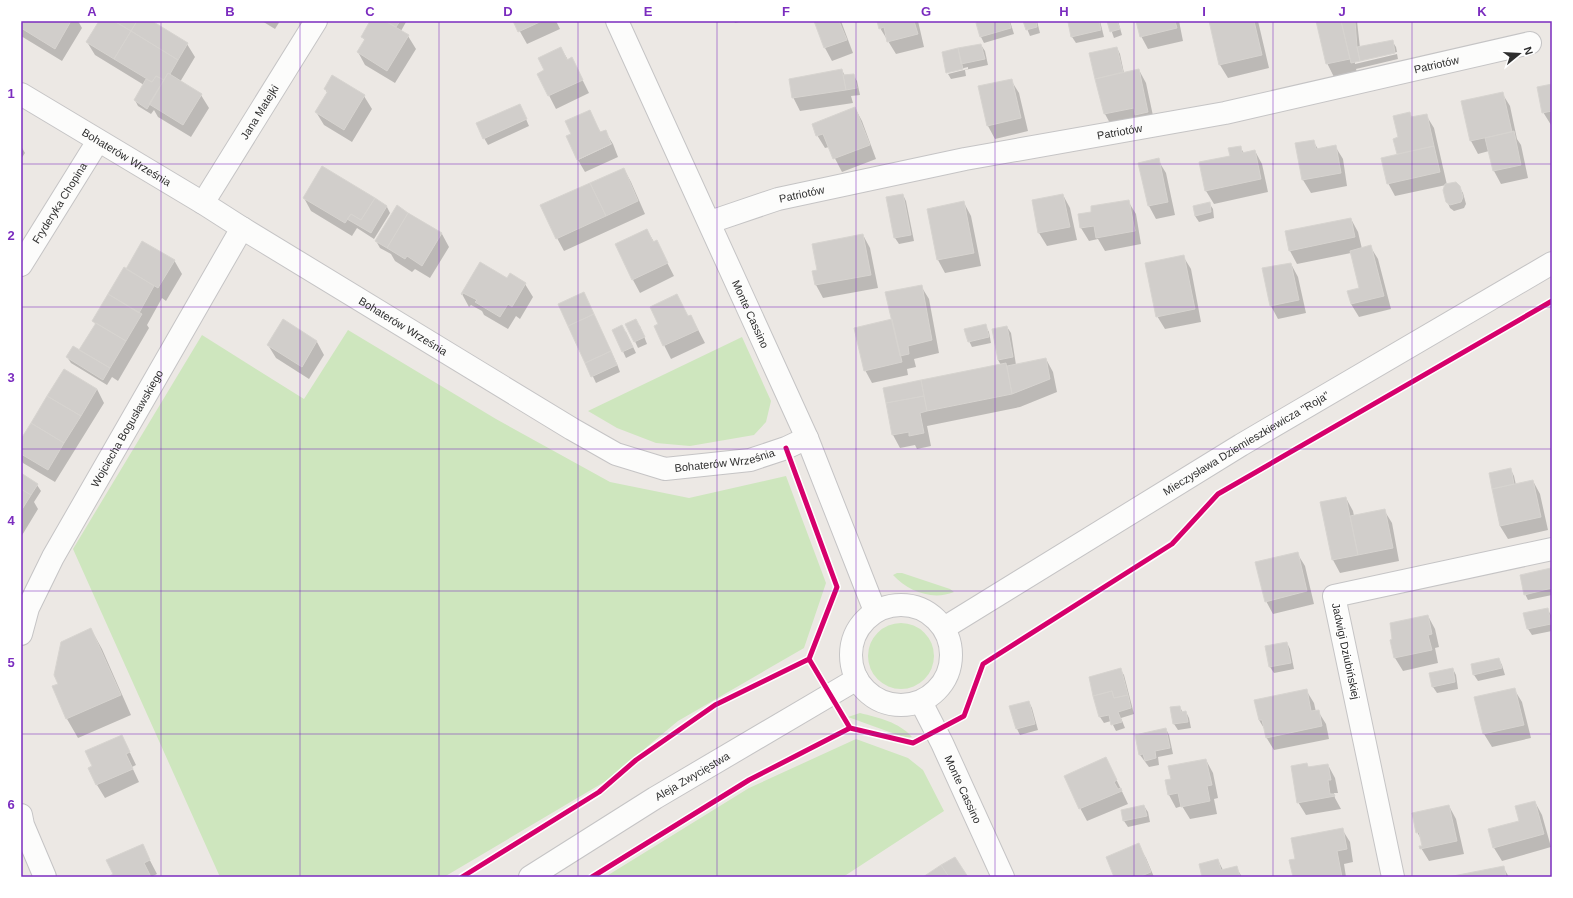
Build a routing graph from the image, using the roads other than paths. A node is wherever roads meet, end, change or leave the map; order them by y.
1 (316, 21) edge
2 (617, 21) edge
3 (1530, 43) dead end
4 (21, 94) edge
5 (98, 141) junction
6 (203, 203) junction
7 (710, 222) junction
8 (242, 228) junction
9 (1552, 263) edge
10 (21, 265) edge
11 (807, 438) junction
12 (1552, 549) edge
13 (875, 611) junction
14 (944, 628) junction
15 (21, 634) edge
16 (856, 679) junction
17 (921, 702) junction
18 (21, 815) edge
19 (46, 877) edge
20 (530, 877) edge
21 (1003, 877) edge
22 (1393, 877) edge

1 - 6 street, Jana Matejki
2 - 7 street, Monte Cassino
3 - 7 street, Patriotów
4 - 5 street, Bohaterów Września
5 - 6 street, Bohaterów Września
5 - 10 street, Fryderyka Chopina
6 - 8 street, Bohaterów Września
7 - 11 street, Monte Cassino
8 - 11 street, Bohaterów Września
8 - 15 street, Wojciecha Bogusławskiego
9 - 14 street, Mieczysława Dziemieszkiewicza "Roja"
11 - 13 street, Monte Cassino
12 - 22 street, Jadwigi Dziubińskiej
13 - 14 street
13 - 16 street
14 - 17 street
16 - 17 street
16 - 20 street, Aleja Zwycięstwa
17 - 21 street, Monte Cassino
18 - 19 street

